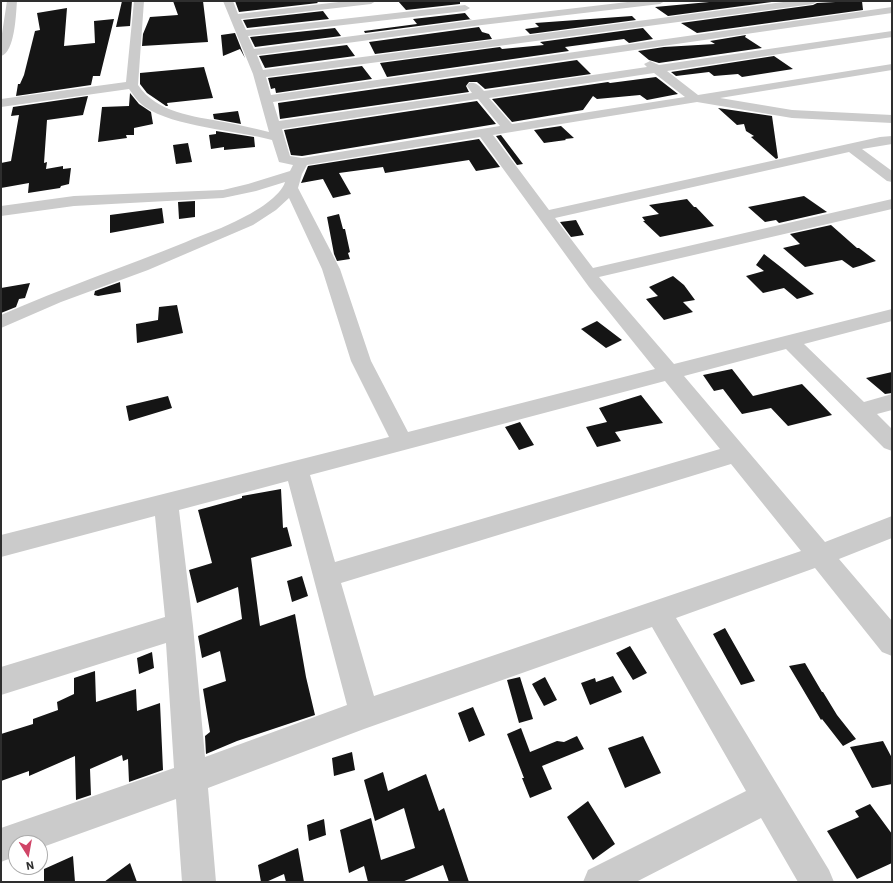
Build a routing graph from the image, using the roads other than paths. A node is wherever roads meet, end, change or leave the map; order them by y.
1 (139, 1) edge
2 (228, 1) edge
3 (371, 1) edge
4 (569, 1) edge
5 (660, 1) edge
6 (731, 1) edge
7 (813, 1) edge
8 (617, 3) edge
9 (462, 4) edge
10 (8, 6) edge
11 (404, 10) junction
12 (581, 10) junction
13 (748, 10) junction
14 (892, 10) edge
15 (235, 17) junction
16 (482, 22) junction
17 (5, 25) edge
18 (779, 26) junction
19 (603, 28) junction
20 (423, 30) junction
21 (241, 34) junction
22 (892, 34) edge
23 (503, 42) junction
24 (3, 43) edge
25 (815, 45) junction
26 (628, 48) junction
27 (441, 50) junction
28 (250, 53) junction
29 (829, 53) dead end
30 (1, 54) edge
31 (850, 64) dead end
32 (892, 67) edge
33 (656, 69) junction
34 (460, 71) junction
35 (864, 72) junction
36 (259, 74) junction
37 (132, 85) junction
38 (480, 95) junction
39 (695, 98) junction
40 (266, 99) junction
41 (1, 103) edge
42 (892, 119) edge
43 (508, 128) junction
44 (277, 132) junction
45 (484, 133) junction
46 (892, 140) edge
47 (852, 148) junction
48 (296, 175) junction
49 (892, 178) edge
50 (892, 204) edge
51 (1, 211) edge
52 (545, 216) junction
53 (589, 274) junction
54 (892, 315) edge
55 (1, 322) edge
56 (790, 342) junction
57 (670, 372) junction
58 (892, 402) edge
59 (860, 411) junction
60 (403, 442) junction
61 (892, 442) edge
62 (737, 454) junction
63 (297, 471) junction
64 (166, 504) junction
65 (892, 527) edge
66 (1, 546) edge
67 (821, 555) junction
68 (326, 576) junction
69 (658, 612) junction
70 (179, 626) junction
71 (892, 642) edge
72 (1, 681) edge
73 (364, 714) junction
74 (191, 778) junction
75 (767, 798) junction
76 (1, 844) edge
77 (199, 882) edge
78 (600, 882) edge
79 (817, 882) edge

1 - 37 street
2 - 15 street
3 - 15 street
4 - 12 street
5 - 8 street
6 - 13 street
7 - 13 street
8 - 12 street
9 - 11 street
9 - 16 street
10 - 17 street
11 - 20 street
11 - 21 street
12 - 16 street
12 - 19 street
13 - 18 street
13 - 19 street
14 - 18 street
15 - 21 street
16 - 20 street
16 - 23 street
17 - 24 street
18 - 25 street
18 - 26 street
19 - 23 street
19 - 26 street
20 - 27 street
20 - 28 street
21 - 28 street
22 - 25 street
23 - 27 street
24 - 30 street
25 - 29 street
25 - 33 street
26 - 33 street
26 - 34 street
27 - 34 street
27 - 36 street
28 - 36 street
31 - 35 street
32 - 35 street
33 - 38 street
33 - 39 street
34 - 38 street
34 - 40 street
35 - 39 street
36 - 40 street
37 - 41 street
37 - 44 street
38 - 43 street
38 - 44 street
39 - 42 street
39 - 43 street
40 - 44 street
43 - 45 street
44 - 48 street
45 - 48 street
45 - 52 street
46 - 47 street
47 - 49 street
47 - 52 street
48 - 51 street
48 - 55 street
48 - 60 street
50 - 53 street
52 - 53 street
53 - 57 street
54 - 56 street
56 - 57 street
56 - 59 street
57 - 60 street
57 - 62 street
58 - 59 street
59 - 61 street
60 - 63 street
62 - 67 street
62 - 68 street
63 - 64 street
63 - 68 street
64 - 66 street
64 - 70 street
65 - 67 street
67 - 69 street
67 - 71 street
68 - 73 street
69 - 73 street
69 - 75 street
70 - 72 street
70 - 74 street
73 - 74 street
74 - 76 street
74 - 77 street
75 - 78 street
75 - 79 street

